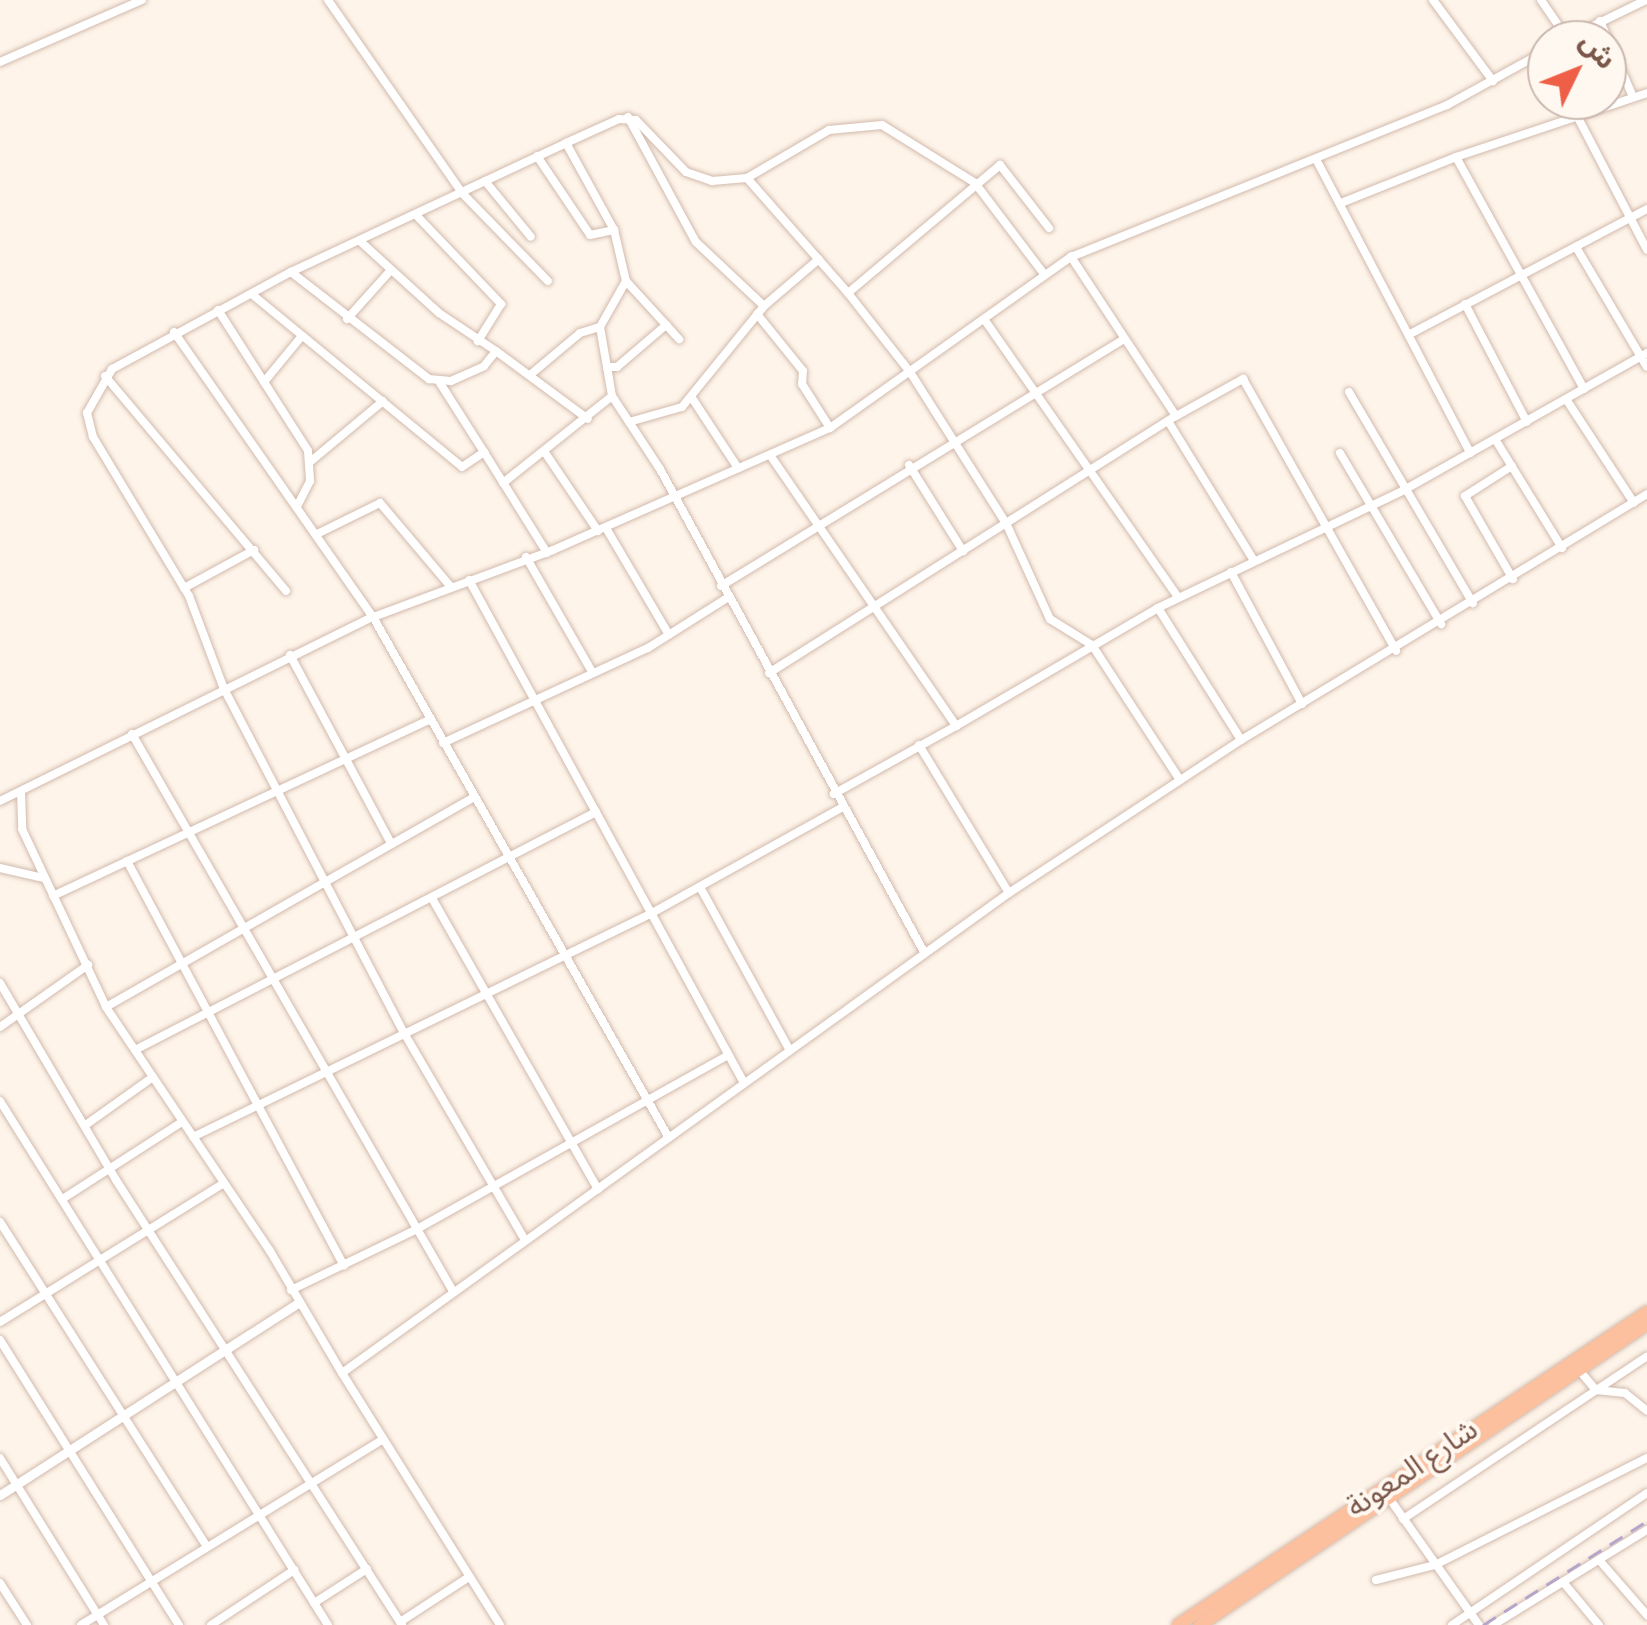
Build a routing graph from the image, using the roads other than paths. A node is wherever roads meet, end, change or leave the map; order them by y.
1 (142, 0) edge
2 (328, 0) edge
3 (1433, 0) edge
4 (1646, 0) edge
5 (1602, 20) edge
6 (0, 62) edge
7 (1527, 62) edge
8 (1493, 82) junction
9 (1627, 84) edge
10 (1647, 93) edge
11 (1633, 98) junction
12 (1627, 100) edge
13 (628, 117) junction
14 (1559, 120) edge
15 (1579, 120) edge
16 (566, 143) junction
17 (537, 156) junction
18 (1456, 157) junction
19 (1318, 162) junction
20 (747, 178) junction
21 (485, 181) junction
22 (976, 183) junction
23 (462, 192) junction
24 (1341, 204) junction
25 (1647, 209) edge
26 (417, 216) junction
27 (1630, 220) junction
28 (1049, 228) dead end
29 (614, 230) junction
30 (530, 237) dead end
31 (360, 241) junction
32 (1576, 247) junction
33 (1647, 250) edge
34 (1071, 258) junction
35 (819, 259) junction
36 (391, 270) junction
37 (290, 272) junction
38 (1044, 274) junction
39 (1520, 276) junction
40 (626, 280) junction
41 (548, 281) dead end
42 (848, 292) junction
43 (254, 296) junction
44 (1465, 304) junction
45 (218, 310) junction
46 (761, 310) junction
47 (347, 319) junction
48 (984, 319) junction
49 (666, 325) junction
50 (600, 327) junction
51 (174, 332) junction
52 (1410, 334) junction
53 (300, 336) junction
54 (679, 339) dead end
55 (1124, 339) junction
56 (478, 340) junction
57 (496, 351) junction
58 (1644, 355) edge
59 (607, 367) junction
60 (1647, 367) edge
61 (910, 372) junction
62 (530, 375) junction
63 (104, 376) junction
64 (264, 382) junction
65 (440, 383) junction
66 (1584, 388) junction
67 (1038, 390) junction
68 (1349, 392) dead end
69 (612, 396) junction
70 (692, 398) junction
71 (1566, 398) junction
72 (384, 401) junction
73 (588, 419) junction
74 (1172, 419) junction
75 (629, 422) junction
76 (1527, 422) junction
77 (830, 428) junction
78 (953, 439) junction
79 (1495, 439) junction
80 (484, 452) junction
81 (1340, 453) dead end
82 (1470, 453) junction
83 (546, 454) junction
84 (770, 455) junction
85 (310, 462) junction
86 (909, 465) junction
87 (1512, 466) junction
88 (738, 468) junction
89 (1092, 468) junction
90 (503, 483) junction
91 (1404, 490) junction
92 (1647, 494) edge
93 (672, 499) junction
94 (1634, 503) junction
95 (298, 507) junction
96 (1370, 507) junction
97 (817, 522) junction
98 (1006, 523) junction
99 (1329, 528) junction
100 (602, 530) junction
101 (319, 534) junction
102 (1562, 548) junction
103 (254, 550) junction
104 (963, 551) junction
105 (547, 553) junction
106 (526, 557) junction
107 (1254, 561) junction
108 (1231, 572) junction
109 (1513, 578) junction
110 (470, 580) junction
111 (721, 586) junction
112 (451, 587) junction
113 (184, 588) junction
114 (286, 591) dead end
115 (728, 598) junction
116 (1178, 598) junction
117 (1474, 604) junction
118 (875, 607) junction
119 (1158, 608) junction
120 (372, 618) junction
121 (1441, 624) junction
122 (669, 635) junction
123 (1092, 645) junction
124 (1396, 651) junction
125 (290, 655) junction
126 (592, 672) junction
127 (768, 672) junction
128 (224, 688) junction
129 (533, 697) junction
130 (1302, 704) junction
131 (430, 718) junction
132 (956, 726) junction
133 (132, 734) junction
134 (1241, 740) junction
135 (443, 743) junction
136 (919, 745) junction
137 (344, 760) junction
138 (1180, 780) junction
139 (20, 792) junction
140 (278, 792) junction
141 (834, 794) junction
142 (474, 797) junction
143 (0, 802) edge
144 (842, 808) junction
145 (596, 812) junction
146 (191, 832) junction
147 (391, 843) junction
148 (508, 860) junction
149 (127, 862) junction
150 (0, 868) edge
151 (44, 878) junction
152 (325, 881) junction
153 (700, 887) junction
154 (1009, 893) junction
155 (53, 896) junction
156 (433, 900) junction
157 (650, 914) junction
158 (244, 927) junction
159 (355, 939) junction
160 (924, 952) junction
161 (562, 956) junction
162 (182, 962) junction
163 (88, 965) junction
164 (275, 980) junction
165 (0, 983) edge
166 (487, 996) junction
167 (106, 1007) junction
168 (20, 1013) junction
169 (210, 1014) junction
170 (0, 1027) edge
171 (405, 1035) junction
172 (789, 1049) junction
173 (134, 1050) junction
174 (728, 1055) junction
175 (330, 1072) junction
176 (153, 1077) junction
177 (744, 1083) junction
178 (0, 1101) edge
179 (648, 1101) junction
180 (259, 1106) junction
181 (182, 1122) junction
182 (87, 1124) junction
183 (193, 1138) junction
184 (669, 1138) junction
185 (571, 1144) junction
186 (110, 1168) junction
187 (224, 1184) junction
188 (494, 1186) junction
189 (598, 1189) junction
190 (64, 1198) junction
191 (0, 1222) edge
192 (150, 1229) junction
193 (418, 1229) junction
194 (525, 1240) junction
195 (100, 1260) junction
196 (344, 1266) junction
197 (292, 1290) junction
198 (453, 1291) junction
199 (46, 1294) junction
200 (298, 1303) junction
201 (1647, 1312) edge
202 (0, 1322) edge
203 (1647, 1324) edge
204 (0, 1340) edge
205 (228, 1348) junction
206 (1647, 1356) edge
207 (1579, 1370) junction
208 (342, 1373) junction
209 (176, 1381) junction
210 (1596, 1390) junction
211 (1647, 1412) edge
212 (124, 1417) junction
213 (382, 1440) junction
214 (70, 1452) junction
215 (0, 1458) edge
216 (1647, 1458) edge
217 (312, 1483) junction
218 (16, 1485) junction
219 (1647, 1493) edge
220 (0, 1495) edge
221 (1389, 1498) junction
222 (260, 1515) junction
223 (1403, 1519) junction
224 (1647, 1530) edge
225 (206, 1547) junction
226 (1600, 1561) junction
227 (1435, 1565) junction
228 (367, 1569) junction
229 (294, 1570) junction
230 (469, 1577) junction
231 (1376, 1580) dead end
232 (151, 1581) junction
233 (0, 1582) edge
234 (1563, 1582) junction
235 (314, 1603) junction
236 (1470, 1613) junction
237 (96, 1614) junction
238 (1647, 1614) edge
239 (401, 1623) edge
240 (27, 1625) edge
241 (80, 1625) edge
242 (104, 1625) edge
243 (180, 1625) edge
244 (210, 1625) edge
245 (328, 1625) edge
246 (500, 1625) edge
247 (1178, 1625) edge
248 (1200, 1625) edge
249 (1452, 1625) edge
250 (1479, 1625) edge
251 (1493, 1625) edge
252 (1599, 1625) edge

1 - 6 street
2 - 23 street
3 - 8 street
4 - 5 street
7 - 8 street
8 - 19 street
9 - 11 street
10 - 11 street
11 - 12 street
13 - 16 street
13 - 20 street
13 - 46 street
14 - 18 street
15 - 27 street
16 - 17 street
16 - 29 street
17 - 21 street
17 - 29 street
18 - 24 street
18 - 39 street
19 - 24 street
19 - 34 street
20 - 22 street
20 - 35 street
21 - 23 street
21 - 30 street
22 - 28 street
22 - 38 street
22 - 42 street
23 - 26 street
23 - 41 street
24 - 52 street
25 - 27 street
26 - 31 street
26 - 56 street
27 - 32 street
27 - 33 street
29 - 40 street
31 - 36 street
31 - 37 street
32 - 39 street
32 - 58 street
34 - 38 street
34 - 55 street
35 - 42 street
35 - 46 street
36 - 47 street
36 - 56 street
37 - 43 street
37 - 47 street
38 - 48 street
39 - 44 street
39 - 66 street
40 - 49 street
40 - 50 street
42 - 61 street
43 - 45 street
43 - 53 street
44 - 52 street
44 - 76 street
45 - 51 street
45 - 64 street
46 - 70 street
46 - 77 street
47 - 65 street
48 - 61 street
48 - 67 street
49 - 54 street
49 - 59 street
50 - 59 street
50 - 62 street
51 - 63 street
51 - 95 street
52 - 82 street
53 - 64 street
53 - 72 street
55 - 67 street
55 - 74 street
56 - 57 street
57 - 62 street
57 - 65 street
58 - 60 street
58 - 66 street
59 - 69 street
61 - 77 street
61 - 78 street
62 - 73 street
63 - 103 street
63 - 113 street
64 - 85 street
65 - 80 street
66 - 71 street
67 - 78 street
67 - 89 street
68 - 91 street
69 - 73 street
69 - 75 street
70 - 75 street
70 - 88 street
71 - 76 street
71 - 94 street
72 - 80 street
72 - 85 street
73 - 83 street
74 - 89 street
74 - 99 street
74 - 107 street
75 - 93 street
76 - 79 street
77 - 84 street
78 - 86 street
78 - 98 street
79 - 82 street
79 - 87 street
80 - 90 street
81 - 96 street
82 - 91 street
83 - 90 street
83 - 100 street
84 - 88 street
84 - 97 street
85 - 95 street
86 - 97 street
86 - 104 street
87 - 102 street
87 - 109 street
88 - 93 street
89 - 98 street
89 - 116 street
90 - 105 street
91 - 96 street
91 - 117 street
92 - 94 street
93 - 100 street
93 - 111 street
94 - 102 street
95 - 101 street
96 - 99 street
96 - 121 street
97 - 111 street
97 - 118 street
98 - 104 street
98 - 123 street
99 - 107 street
99 - 124 street
100 - 105 street
100 - 122 street
101 - 112 street
101 - 120 street
102 - 109 street
103 - 113 street
103 - 114 street
104 - 118 street
105 - 106 street
106 - 110 street
106 - 126 street
107 - 108 street
108 - 116 street
108 - 130 street
109 - 117 street
110 - 112 street
110 - 129 street
111 - 115 street
112 - 120 street
113 - 128 street
115 - 122 street
115 - 127 street
116 - 119 street
117 - 121 street
118 - 127 street
118 - 132 street
119 - 123 street
119 - 134 street
120 - 125 street
120 - 131 street
121 - 124 street
122 - 126 street
123 - 132 street
123 - 138 street
124 - 130 street
125 - 128 street
125 - 137 street
126 - 129 street
127 - 141 street
128 - 133 street
128 - 140 street
129 - 135 street
129 - 145 street
130 - 134 street
131 - 135 street
131 - 137 street
132 - 136 street
133 - 139 street
133 - 146 street
134 - 138 street
135 - 142 street
136 - 141 street
136 - 154 street
137 - 140 street
137 - 147 street
138 - 154 street
139 - 143 street
139 - 151 street
140 - 146 street
140 - 152 street
141 - 144 street
142 - 147 street
142 - 148 street
144 - 153 street
144 - 160 street
145 - 148 street
145 - 157 street
146 - 149 street
146 - 158 street
147 - 152 street
148 - 156 street
148 - 161 street
149 - 155 street
149 - 162 street
150 - 151 street
151 - 155 street
152 - 158 street
152 - 159 street
153 - 157 street
153 - 172 street
154 - 160 street
155 - 163 street
156 - 159 street
156 - 166 street
157 - 161 street
157 - 174 street
158 - 162 street
158 - 164 street
159 - 164 street
159 - 171 street
160 - 172 street
161 - 166 street
161 - 179 street
162 - 167 street
162 - 169 street
163 - 167 street
163 - 168 street
164 - 169 street
164 - 175 street
165 - 168 street
166 - 171 street
166 - 185 street
167 - 173 street
168 - 170 street
168 - 182 street
169 - 173 street
169 - 180 street
171 - 175 street
171 - 188 street
172 - 177 street
173 - 176 street
174 - 177 street
174 - 179 street
175 - 180 street
175 - 193 street
176 - 181 street
176 - 182 street
177 - 184 street
178 - 190 street
179 - 184 street
179 - 185 street
180 - 183 street
180 - 196 street
181 - 183 street
181 - 186 street
182 - 186 street
183 - 187 street
184 - 189 street
185 - 188 street
185 - 189 street
186 - 190 street
186 - 192 street
187 - 192 street
187 - 197 street
188 - 193 street
188 - 194 street
189 - 194 street
190 - 195 street
191 - 199 street
192 - 195 street
192 - 205 street
193 - 196 street
193 - 198 street
194 - 198 street
195 - 199 street
195 - 209 street
196 - 197 street
197 - 200 street
198 - 208 street
199 - 202 street
199 - 212 street
200 - 205 street
200 - 208 street
201 - 247 highway, شارع المعونة
203 - 207 highway, شارع المعونة
204 - 214 street
205 - 209 street
205 - 217 street
206 - 210 street
207 - 210 street
207 - 221 highway, شارع المعونة
208 - 213 street
209 - 212 street
209 - 222 street
210 - 211 street
210 - 223 street
212 - 214 street
212 - 225 street
213 - 217 street
213 - 230 street
214 - 218 street
214 - 232 street
215 - 218 street
216 - 227 street
217 - 222 street
217 - 228 street
218 - 220 street
218 - 237 street
219 - 236 street
221 - 223 street
221 - 248 highway, شارع المعونة
222 - 225 street
222 - 229 street
223 - 227 street
224 - 226 street
225 - 232 street
226 - 234 street
226 - 238 street
227 - 231 street
227 - 236 street
228 - 235 street
228 - 239 street
229 - 235 street
229 - 244 street
230 - 239 street
230 - 246 street
232 - 237 street
232 - 243 street
233 - 240 street
234 - 251 street
234 - 252 street
235 - 245 street
236 - 249 street
236 - 250 street
237 - 241 street
237 - 242 street

